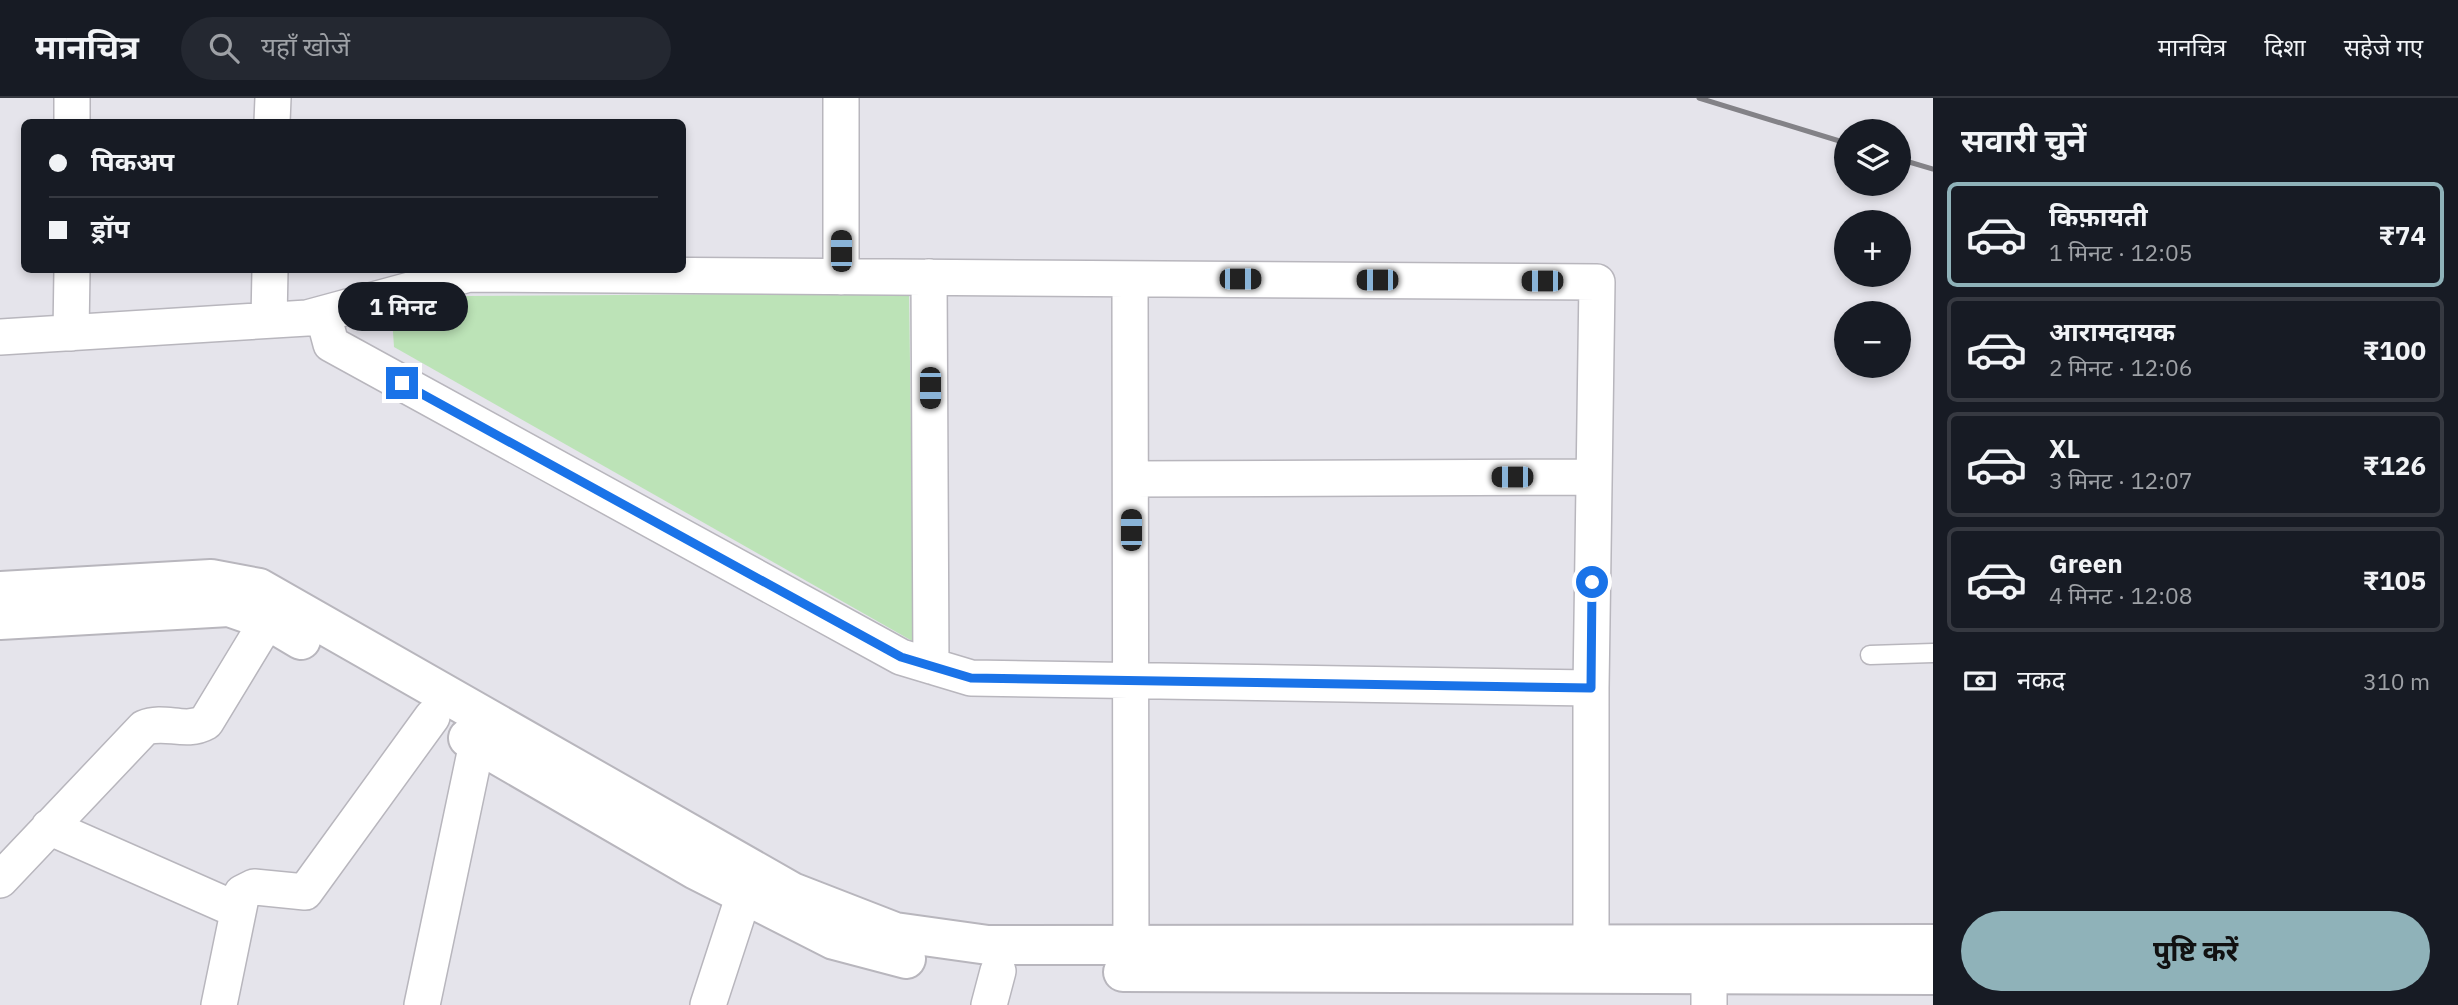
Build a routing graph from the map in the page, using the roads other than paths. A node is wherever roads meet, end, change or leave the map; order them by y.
1 (72, 98) edge
2 (273, 98) edge
3 (841, 98) edge
4 (72, 119) edge
5 (272, 119) edge
6 (72, 273) edge
7 (270, 273) edge
8 (841, 277) junction
9 (929, 277) junction
10 (1130, 279) junction
11 (323, 314) junction
12 (269, 320) junction
13 (71, 333) junction
14 (0, 337) edge
15 (1593, 477) junction
16 (1130, 479) junction
17 (0, 592) edge
18 (274, 610) junction
19 (0, 620) edge
20 (1933, 653) edge
21 (1870, 655) dead end
22 (931, 666) junction
23 (1131, 680) junction
24 (1591, 688) junction
25 (432, 717) junction
26 (477, 743) junction
27 (49, 827) junction
28 (0, 880) edge
29 (748, 882) junction
30 (237, 910) junction
31 (1933, 944) edge
32 (1132, 958) junction
33 (1591, 960) junction
34 (1933, 975) edge
35 (994, 988) edge
36 (1709, 990) edge
37 (219, 1005) edge
38 (422, 1005) edge
39 (708, 1005) edge

1 - 4 street
2 - 5 street
3 - 8 street
6 - 13 street
7 - 12 street
8 - 9 street
8 - 11 street
9 - 10 street
9 - 22 street
10 - 15 street
10 - 16 street
11 - 12 street
11 - 22 street
12 - 13 street
13 - 14 street
15 - 16 street
15 - 24 street
16 - 23 street
17 - 18 street
18 - 19 street
18 - 25 street
18 - 27 street
18 - 29 street
20 - 21 lane
22 - 23 street
23 - 24 street
23 - 32 street
24 - 33 street
25 - 26 street
25 - 30 street
26 - 29 street
26 - 38 street
27 - 28 street
27 - 30 street
29 - 32 street
29 - 35 street
29 - 39 street
30 - 37 street
31 - 33 street
32 - 33 street
32 - 35 street
33 - 36 street
34 - 36 street

